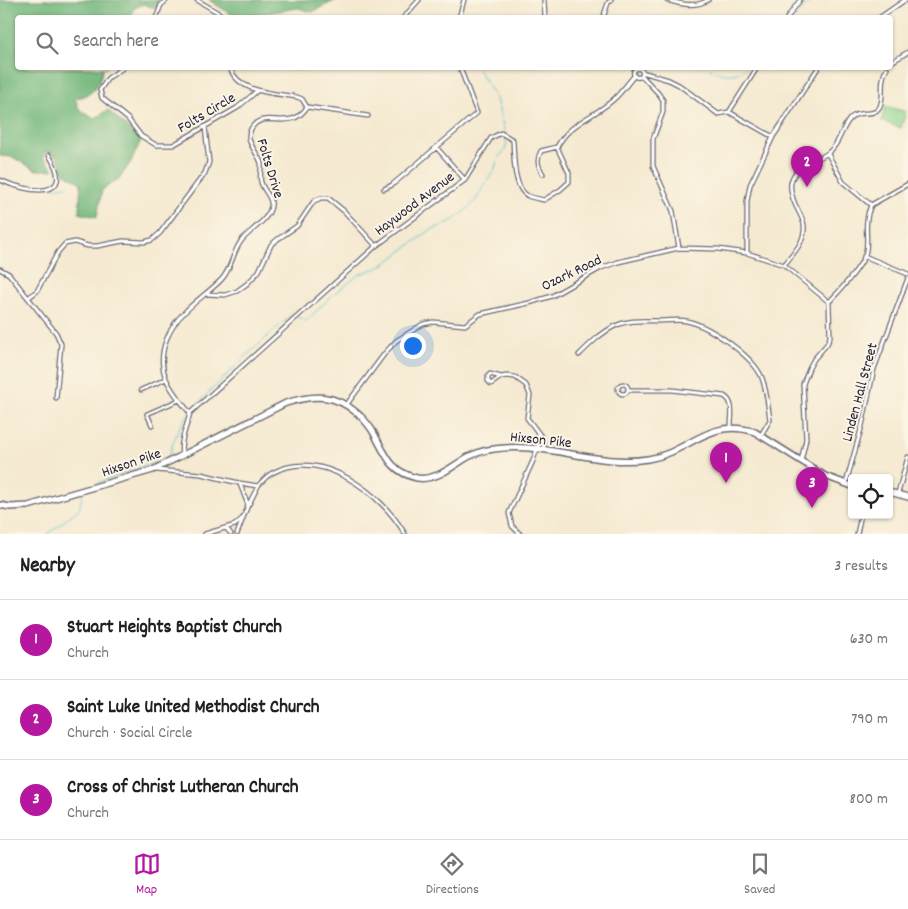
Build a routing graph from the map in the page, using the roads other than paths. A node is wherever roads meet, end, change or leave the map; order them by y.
1 (167, 0) edge
2 (197, 0) edge
3 (419, 0) edge
4 (464, 0) edge
5 (544, 0) edge
6 (611, 0) edge
7 (667, 0) edge
8 (708, 0) edge
9 (800, 0) edge
10 (907, 0) edge
11 (157, 15) edge
12 (222, 15) edge
13 (406, 15) edge
14 (460, 15) edge
15 (545, 15) edge
16 (604, 15) edge
17 (789, 15) edge
18 (884, 15) edge
19 (908, 52) edge
20 (893, 61) edge
21 (120, 70) edge
22 (230, 70) edge
23 (461, 70) edge
24 (634, 70) edge
25 (640, 70) edge
26 (756, 70) edge
27 (817, 70) edge
28 (885, 70) edge
29 (642, 74) junction
30 (634, 76) junction
31 (257, 91) junction
32 (307, 107) junction
33 (729, 112) junction
34 (368, 116) dead end
35 (205, 127) junction
36 (773, 137) junction
37 (436, 147) junction
38 (557, 147) junction
39 (828, 154) junction
40 (49, 155) dead end
41 (543, 174) dead end
42 (0, 180) edge
43 (465, 180) junction
44 (908, 184) edge
45 (384, 189) dead end
46 (871, 206) junction
47 (376, 246) junction
48 (679, 248) junction
49 (747, 253) junction
50 (864, 256) junction
51 (784, 265) junction
52 (0, 269) edge
53 (908, 274) edge
54 (908, 278) edge
55 (205, 294) junction
56 (28, 298) junction
57 (829, 302) junction
58 (579, 355) dead end
59 (502, 377) dead end
60 (166, 378) junction
61 (141, 390) dead end
62 (628, 390) dead end
63 (56, 398) dead end
64 (179, 400) junction
65 (347, 404) junction
66 (190, 413) junction
67 (152, 425) dead end
68 (730, 427) junction
69 (539, 435) junction
70 (761, 435) junction
71 (537, 449) junction
72 (544, 450) junction
73 (182, 456) junction
74 (908, 457) edge
75 (800, 461) junction
76 (153, 470) junction
77 (851, 474) edge
78 (239, 483) junction
79 (848, 485) edge
80 (258, 486) junction
81 (893, 493) edge
82 (898, 494) junction
83 (908, 497) edge
84 (248, 505) junction
85 (0, 506) edge
86 (243, 518) junction
87 (860, 519) edge
88 (226, 528) junction
89 (204, 534) edge
90 (231, 534) edge
91 (237, 534) edge
92 (405, 534) edge
93 (520, 534) edge
94 (857, 534) edge

1 - 11 street
2 - 12 street
3 - 13 street
4 - 14 street
5 - 15 street
6 - 16 street
7 - 8 street
9 - 17 street
10 - 18 street
19 - 20 street
21 - 35 street, Folts Circle
22 - 31 street
23 - 37 street
24 - 30 street
25 - 29 street
26 - 33 street
27 - 36 street
28 - 39 street
29 - 30 street
29 - 33 street
29 - 48 street
30 - 38 street
31 - 32 street
31 - 35 street, Folts Circle
32 - 34 street
32 - 55 street, Folts Drive
33 - 36 street
35 - 56 street
36 - 49 street
37 - 43 street
37 - 45 street
38 - 41 street
38 - 43 street, Haywood Avenue
39 - 46 street
39 - 51 street
40 - 42 street
43 - 47 street, Haywood Avenue
44 - 46 street
46 - 50 street
47 - 55 street
47 - 66 street, Haywood Avenue
48 - 49 street, Ozark Road
48 - 65 street, Ozark Road
49 - 51 street, Ozark Road
50 - 53 street
50 - 57 street
51 - 57 street, Ozark Road
52 - 56 street
54 - 77 street, Linden Hall Street
55 - 60 street, Folts Drive
56 - 63 street
57 - 75 street
58 - 70 street
59 - 69 street
60 - 61 street
60 - 64 street, Folts Drive
62 - 68 street
64 - 66 street, Folts Drive
64 - 67 street
65 - 71 main road, Hixson Pike
65 - 73 main road, Hixson Pike
66 - 73 street
68 - 70 main road, Hixson Pike
68 - 72 main road, Hixson Pike
69 - 71 street
69 - 72 street
70 - 75 main road, Hixson Pike
71 - 72 main road, Hixson Pike
71 - 93 street
73 - 76 main road, Hixson Pike
74 - 82 street
75 - 79 main road, Hixson Pike
76 - 78 street
76 - 85 main road, Hixson Pike
78 - 80 street
78 - 84 street
80 - 84 street
80 - 92 street
81 - 82 main road
82 - 83 main road
84 - 86 street
86 - 88 street
86 - 91 street
87 - 94 street
88 - 89 street
88 - 90 street

